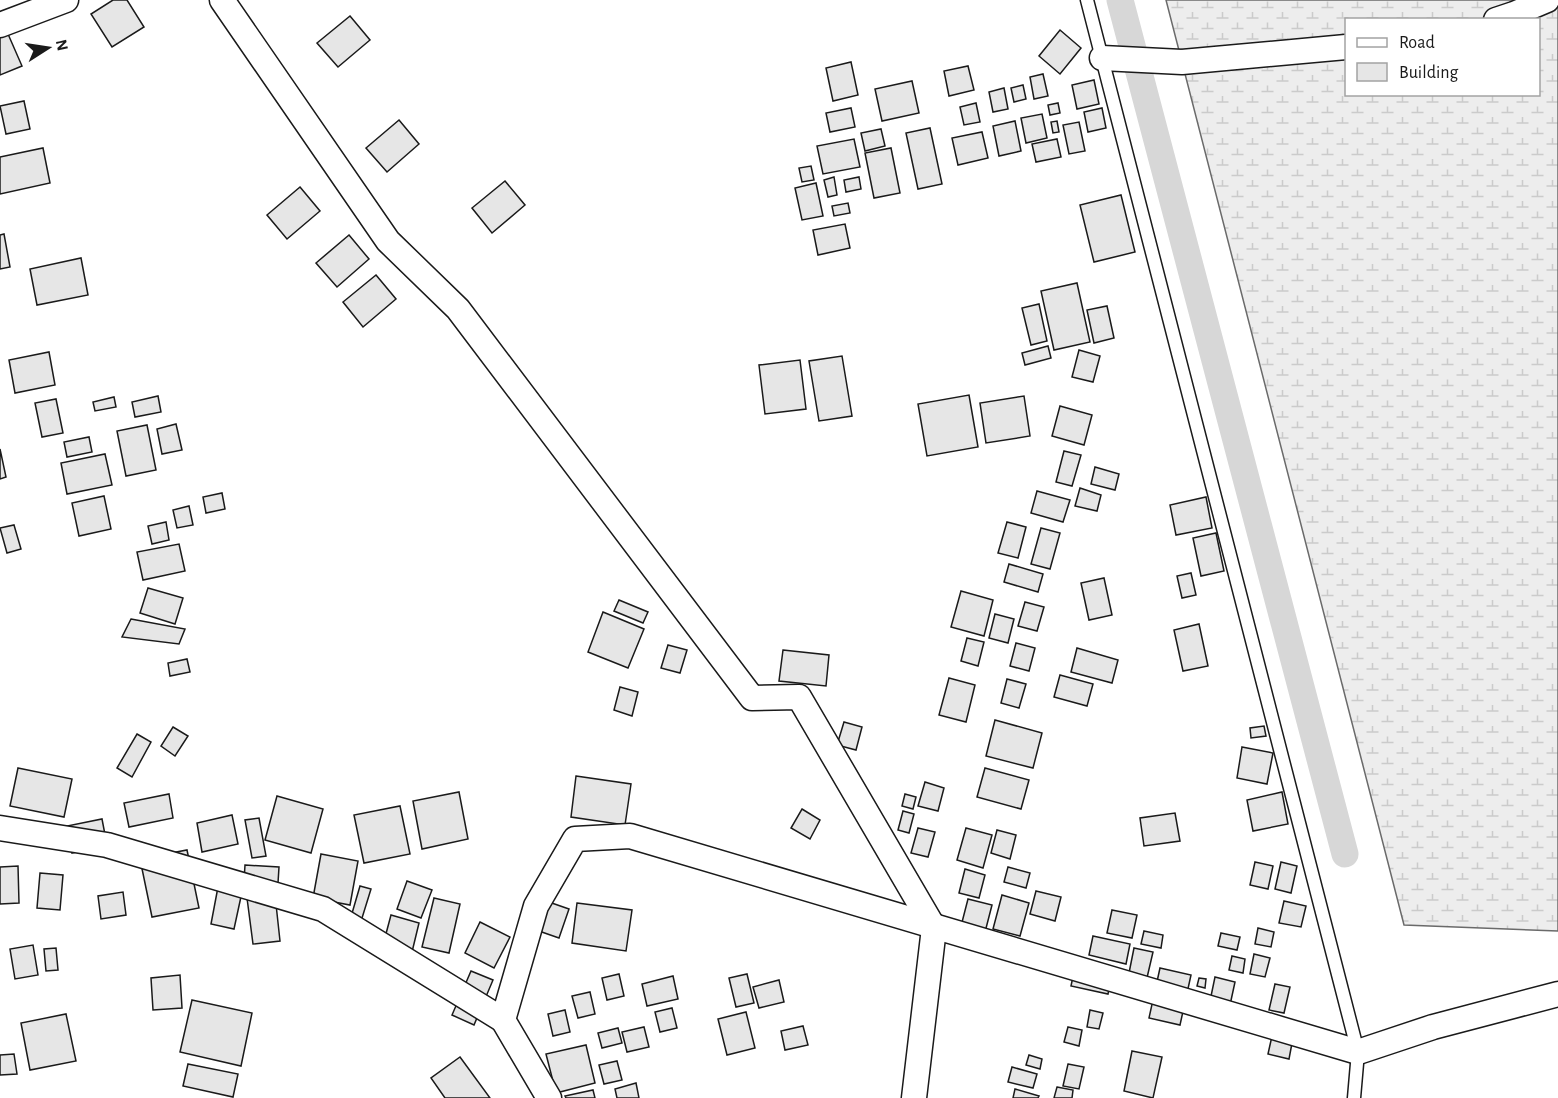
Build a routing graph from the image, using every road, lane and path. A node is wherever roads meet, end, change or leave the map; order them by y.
1 (66, 0) edge
2 (222, 0) edge
3 (1087, 0) edge
4 (1547, 0) edge
5 (1502, 18) edge
6 (0, 25) edge
7 (1345, 47) edge
8 (1102, 58) junction
9 (0, 828) edge
10 (934, 928) junction
11 (1558, 994) edge
12 (504, 1020) junction
13 (1358, 1052) junction
14 (549, 1098) edge
15 (914, 1098) edge
16 (1354, 1098) edge

1 - 6 street
2 - 10 street
3 - 8 lane
4 - 5 street
7 - 8 street
8 - 13 lane
9 - 12 street
10 - 12 street
10 - 13 street
10 - 15 street
11 - 13 street
12 - 14 street
13 - 16 lane

